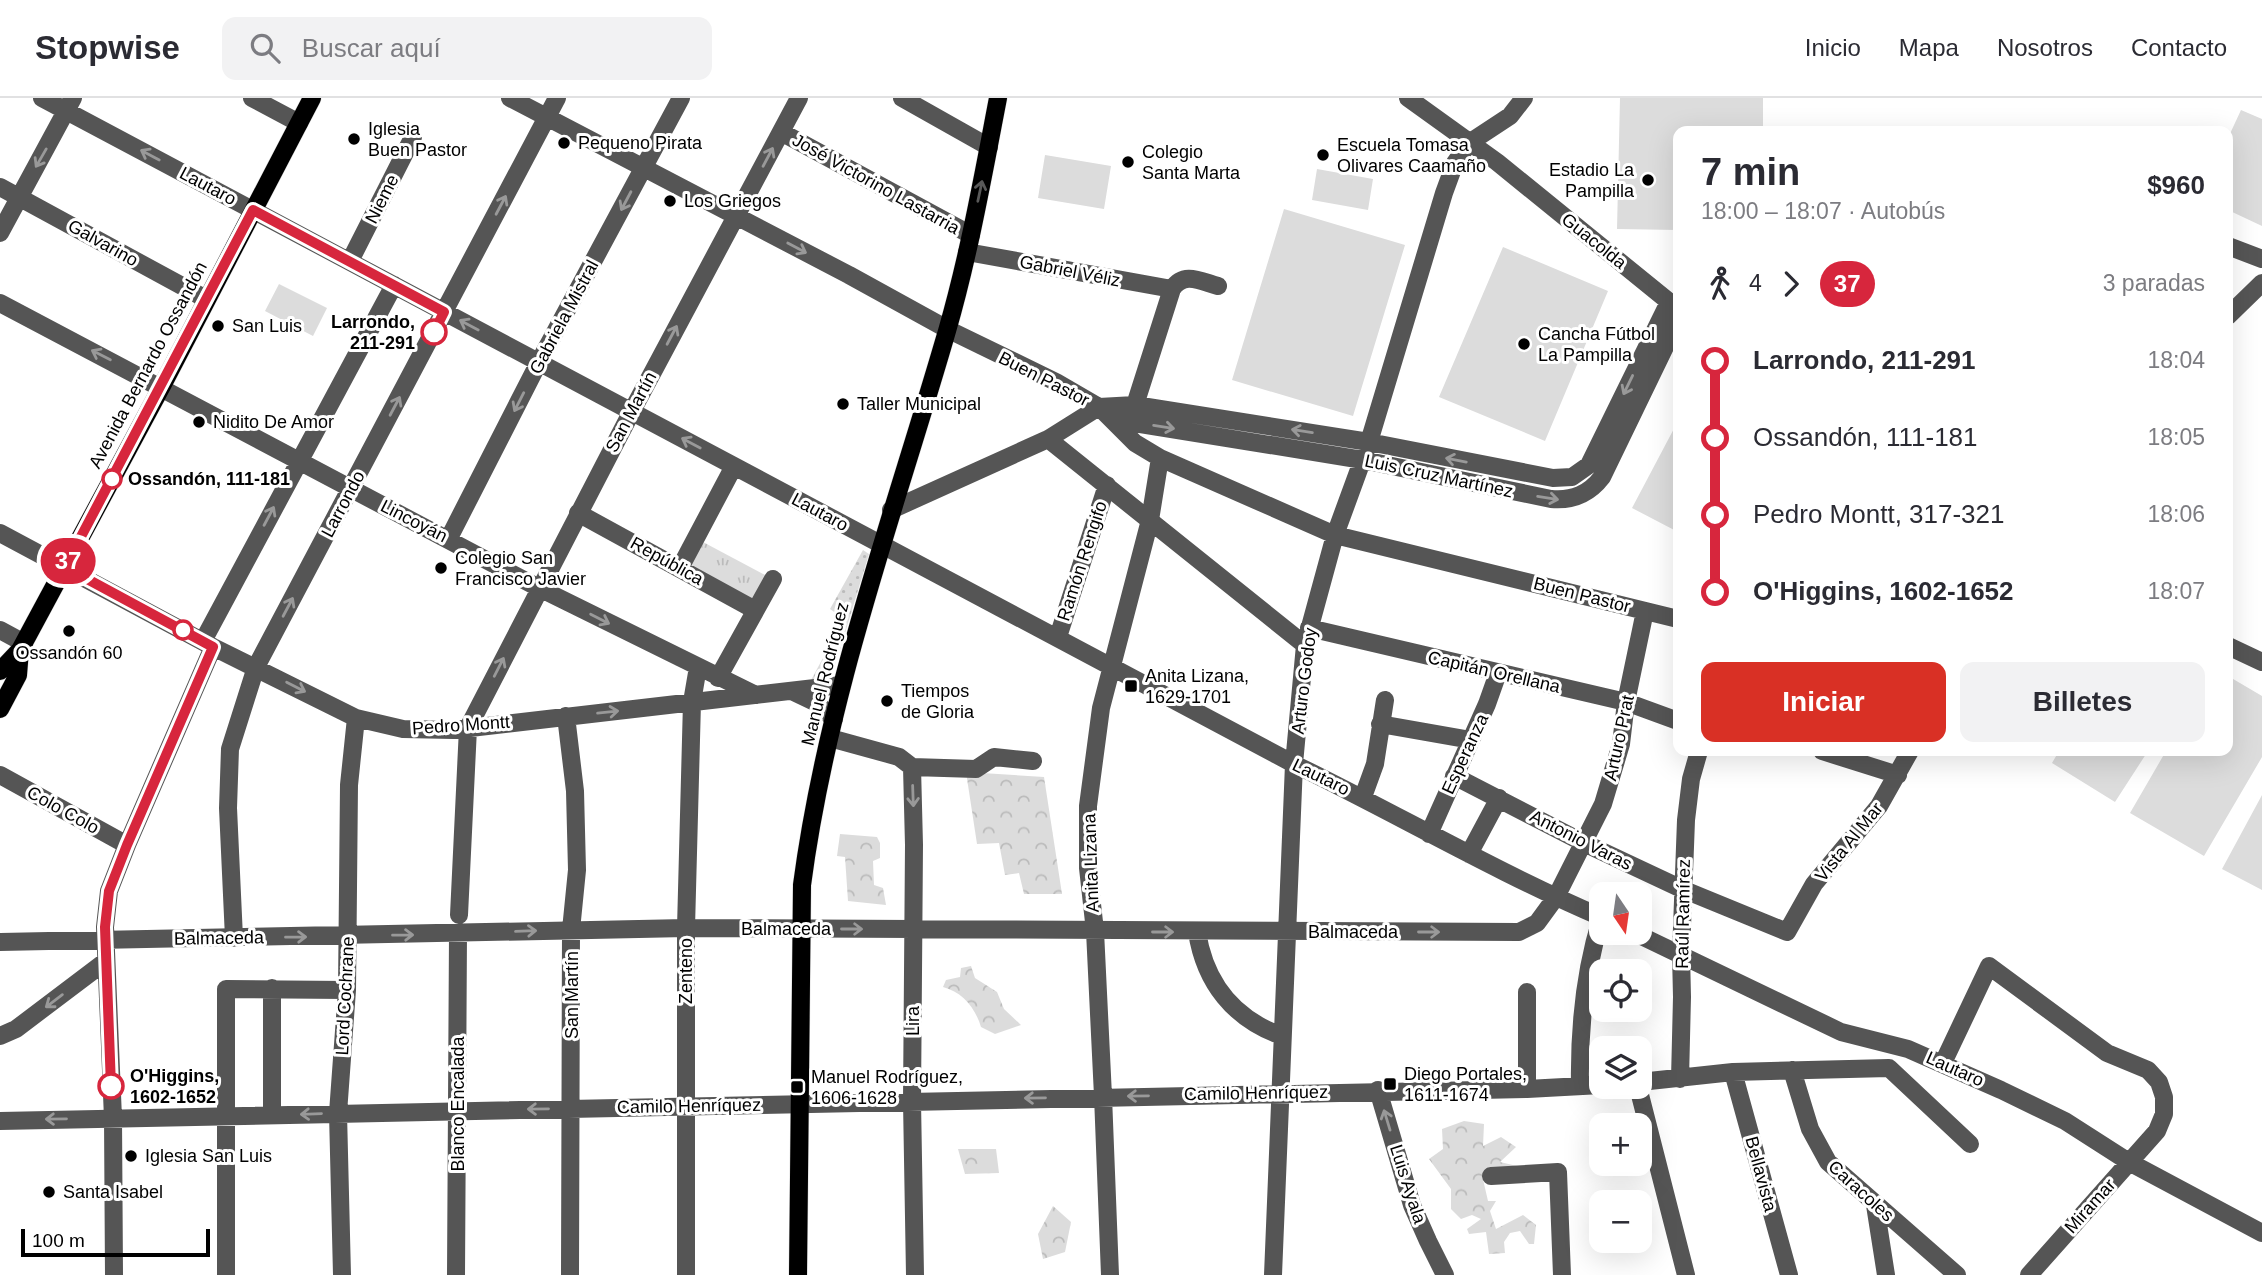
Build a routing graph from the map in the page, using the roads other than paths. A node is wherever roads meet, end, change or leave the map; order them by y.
1 (42, 98) edge
2 (253, 98) edge
3 (312, 98) edge
4 (510, 98) edge
5 (557, 98) edge
6 (681, 98) edge
7 (799, 98) edge
8 (902, 98) edge
9 (998, 98) edge
10 (1408, 98) edge
11 (1524, 98) edge
12 (70, 104) edge
13 (547, 117) junction
14 (299, 123) junction
15 (781, 132) junction
16 (414, 137) dead end
17 (1469, 143) junction
18 (989, 147) junction
19 (643, 168) junction
20 (0, 187) edge
21 (19, 197) junction
22 (253, 210) junction
23 (737, 216) junction
24 (0, 233) edge
25 (969, 243) junction
26 (2233, 248) edge
27 (2262, 259) edge
28 (350, 261) junction
29 (2262, 283) edge
30 (394, 285) junction
31 (1218, 286) dead end
32 (1172, 289) junction
33 (206, 299) junction
34 (0, 303) edge
35 (1673, 306) edge
36 (2233, 311) edge
37 (444, 312) junction
38 (947, 329) junction
39 (1673, 330) edge
40 (539, 362) junction
41 (162, 386) junction
42 (1135, 405) junction
43 (1099, 407) junction
44 (632, 411) junction
45 (1048, 439) junction
46 (1369, 442) junction
47 (1160, 458) junction
48 (299, 460) junction
49 (1363, 460) junction
50 (734, 466) junction
51 (1107, 485) junction
52 (351, 488) junction
53 (891, 510) junction
54 (578, 513) junction
55 (1150, 520) junction
56 (0, 533) edge
57 (1335, 536) junction
58 (449, 538) junction
59 (881, 544) junction
60 (65, 567) junction
61 (680, 568) junction
62 (773, 579) dead end
63 (539, 588) junction
64 (755, 610) junction
65 (1645, 611) junction
66 (1673, 618) edge
67 (0, 630) edge
68 (1058, 637) junction
69 (1307, 637) junction
70 (208, 644) junction
71 (22, 646) junction
72 (2233, 648) edge
73 (2262, 662) edge
74 (256, 667) junction
75 (698, 667) junction
76 (1111, 667) junction
77 (0, 671) edge
78 (1498, 673) junction
79 (718, 678) junction
80 (841, 685) junction
81 (790, 691) junction
82 (756, 695) junction
83 (1385, 700) dead end
84 (692, 702) junction
85 (1626, 702) junction
86 (0, 709) edge
87 (566, 716) junction
88 (356, 718) junction
89 (834, 719) junction
90 (1673, 719) edge
91 (1380, 724) junction
92 (468, 728) junction
93 (830, 738) junction
94 (1471, 740) junction
95 (1698, 756) edge
96 (1838, 756) edge
97 (1908, 756) edge
98 (1033, 761) dead end
99 (1294, 764) junction
100 (912, 767) junction
101 (0, 775) edge
102 (1898, 775) junction
103 (1454, 776) junction
104 (1363, 797) junction
105 (1499, 798) junction
106 (1429, 834) junction
107 (1584, 843) junction
108 (127, 845) junction
109 (1469, 854) junction
110 (1682, 889) junction
111 (1556, 897) junction
112 (1589, 912) edge
113 (460, 915) dead end
114 (686, 928) junction
115 (802, 929) junction
116 (571, 930) junction
117 (913, 930) junction
118 (1094, 931) junction
119 (1197, 932) junction
120 (1287, 932) junction
121 (1787, 932) joint
122 (458, 933) junction
123 (349, 936) junction
124 (234, 938) junction
125 (105, 940) junction
126 (1652, 941) edge
127 (0, 942) edge
128 (1594, 945) edge
129 (1681, 954) junction
130 (106, 961) junction
131 (272, 988) junction
132 (347, 990) junction
133 (1527, 992) dead end
134 (0, 1036) edge
135 (1282, 1036) junction
136 (1943, 1063) junction
137 (1792, 1070) junction
138 (1733, 1072) junction
139 (1680, 1079) junction
140 (1652, 1082) edge
141 (1580, 1086) junction
142 (1589, 1086) edge
143 (1527, 1089) junction
144 (1378, 1090) junction
145 (1280, 1093) junction
146 (1103, 1096) junction
147 (1643, 1099) edge
148 (912, 1101) junction
149 (800, 1103) junction
150 (687, 1105) junction
151 (572, 1108) junction
152 (458, 1111) junction
153 (338, 1113) junction
154 (272, 1115) junction
155 (226, 1116) junction
156 (113, 1118) junction
157 (0, 1121) edge
158 (1970, 1144) dead end
159 (2129, 1162) junction
160 (1491, 1176) dead end
161 (1875, 1205) junction
162 (2262, 1233) edge
163 (1954, 1273) edge
164 (114, 1275) edge
165 (226, 1275) edge
166 (342, 1275) edge
167 (456, 1275) edge
168 (570, 1275) edge
169 (686, 1275) edge
170 (797, 1275) edge
171 (915, 1275) edge
172 (1110, 1275) edge
173 (1273, 1275) edge
174 (1446, 1275) edge
175 (1562, 1275) edge
176 (1686, 1275) edge
177 (1789, 1275) edge
178 (1886, 1275) edge
179 (1931, 1275) edge
180 (2029, 1275) edge

1 - 12 street, Lautaro
2 - 14 street
3 - 14 main road, Avenida Bernardo Ossandón
4 - 13 street, Buen Pastor
5 - 13 street, Larrondo
6 - 19 street, Gabriela Mistral
7 - 15 street, San Martín
8 - 18 street
9 - 18 main road, Manuel Rodríguez
10 - 17 street, Guacolda
11 - 17 street, Arturo Godoy
12 -> 21 street
22 -> 12 street, Lautaro
13 - 19 street, Buen Pastor
37 -> 13 street, Larrondo
14 - 22 main road, Avenida Bernardo Ossandón
23 -> 15 street, San Martín
15 - 25 street, José Victorino Lastarria
16 - 28 street, Nieme
17 - 35 street, Guacolda
17 - 46 street, Arturo Godoy
25 -> 18 main road, Manuel Rodríguez
19 - 23 street, Buen Pastor
19 -> 40 street, Gabriela Mistral
20 - 21 street, Galvarino
21 - 24 street
21 - 33 street, Galvarino
22 - 28 street, Lautaro
22 - 33 main road, Avenida Bernardo Ossandón
23 -> 38 street, Buen Pastor
44 -> 23 street, San Martín
25 - 32 street, Gabriel Véliz
25 - 38 main road, Manuel Rodríguez
26 - 27 street
28 - 30 street, Lautaro
29 - 36 street
30 - 37 street, Lautaro
30 - 48 street
31 - 32 street
32 - 42 street
33 - 41 main road, Avenida Bernardo Ossandón
41 -> 34 street, Lincoyán
35 -> 46 street, Luis Cruz Martínez
40 -> 37 street, Lautaro
52 -> 37 street, Larrondo
38 - 43 street, Buen Pastor
38 - 53 main road, Manuel Rodríguez
49 -> 39 street, Luis Cruz Martínez
40 - 44 street, Lautaro
40 -> 58 street, Gabriela Mistral
41 - 48 street, Lincoyán
41 - 60 main road, Avenida Bernardo Ossandón
42 - 43 street, Luis Cruz Martínez
46 -> 42 street, Luis Cruz Martínez
43 - 45 street, Luis Cruz Martínez
43 - 47 street, Buen Pastor
43 -> 49 street, Luis Cruz Martínez
50 -> 44 street, Lautaro
44 - 54 street, San Martín
45 - 51 street, Capitán Orellana
45 - 53 street, Luis Cruz Martínez
46 - 49 street, Arturo Godoy
47 - 55 street, Anita Lizana
47 - 57 street, Buen Pastor
48 - 52 street, Lincoyán
70 -> 48 street
49 - 57 street, Arturo Godoy
50 - 59 street, Lautaro
50 - 61 street
51 - 55 street, Capitán Orellana
51 - 68 street, Ramón Rengifo
52 - 58 street, Lincoyán
74 -> 52 street, Larrondo
53 - 59 main road, Manuel Rodríguez
54 - 61 street, República
54 - 63 street, San Martín
55 - 69 street, Capitán Orellana
55 - 76 street, Anita Lizana
56 - 60 street, Pedro Montt
57 - 65 street, Buen Pastor
57 - 69 street, Arturo Godoy
58 - 63 street, Lincoyán
59 - 68 street, Lautaro
59 - 80 main road, Manuel Rodríguez
60 - 70 street, Pedro Montt
60 - 71 main road, Avenida Bernardo Ossandón
61 - 64 street, República
62 - 64 street
63 -> 75 street, Lincoyán
92 -> 63 street, San Martín
64 - 79 street
65 - 66 street, Buen Pastor
65 - 85 street, Arturo Prat
67 - 71 street
68 - 76 street, Lautaro
69 - 78 street, Capitán Orellana
69 - 99 street, Arturo Godoy
70 - 74 street, Pedro Montt
70 - 108 street
71 - 77 main road, Avenida Bernardo Ossandón
71 - 86 main road, Avenida Bernardo Ossandón
72 - 73 street
74 -> 88 street, Pedro Montt
74 - 124 street, Larrondo
75 - 79 street, Lincoyán
75 - 84 street, Zenteno
76 - 99 street, Lautaro
76 - 118 street, Anita Lizana
78 - 85 street, Capitán Orellana
78 - 94 street, Esperanza
79 - 82 street, Lincoyán
80 - 81 street, Pedro Montt
80 - 89 main road, Manuel Rodríguez
81 - 82 street, Pedro Montt
81 - 89 street
82 - 84 street, Pedro Montt
83 - 91 street
87 -> 84 street, Pedro Montt
84 - 114 street, Zenteno
85 - 90 street, Capitán Orellana
85 - 107 street, Arturo Prat
87 - 92 street, Pedro Montt
87 - 116 street, San Martín
88 - 92 street, Pedro Montt
88 - 123 street, Lord Cochrane
89 - 93 main road, Manuel Rodríguez
91 - 94 street
91 - 104 street
92 - 113 street
93 - 100 street
93 - 115 main road, Manuel Rodríguez
94 - 103 street, Esperanza
95 - 110 street, Raúl Ramírez
96 - 102 street
97 - 102 street, Vista Al Mar
98 - 100 street
99 - 104 street, Lautaro
99 - 120 street, Arturo Godoy
100 -> 117 street, Lira
101 - 108 street, Colo Colo
102 - 121 street, Vista Al Mar
103 - 105 street, Antonio Varas
103 - 106 street, Esperanza
104 - 106 street, Lautaro
105 - 107 street, Antonio Varas
105 - 109 street
106 - 109 street, Lautaro
107 - 110 street, Antonio Varas
107 - 111 street, Arturo Prat
108 - 125 street
109 - 111 street, Lautaro
110 - 121 street, Antonio Varas
110 - 129 street, Raúl Ramírez
111 - 112 street, Lautaro
120 -> 111 street, Balmaceda
114 - 115 street, Balmaceda
114 - 116 street, Balmaceda
114 - 150 street, Zenteno
115 -> 117 street, Balmaceda
115 - 149 main road, Manuel Rodríguez
122 -> 116 street, Balmaceda
116 - 151 street, San Martín
117 - 118 street, Balmaceda
117 - 148 street, Lira
118 -> 119 street, Balmaceda
118 - 146 street, Anita Lizana
119 - 120 street, Balmaceda
119 - 135 street
120 - 135 street, Arturo Godoy
123 -> 122 street, Balmaceda
122 - 152 street, Blanco Encalada
124 -> 123 street, Balmaceda
123 - 132 street, Lord Cochrane
124 - 125 street, Balmaceda
125 - 127 street, Balmaceda
125 - 130 street
126 - 129 street, Lautaro
128 - 141 street
129 - 136 street, Lautaro
129 - 139 street, Raúl Ramírez
130 -> 134 street
130 - 156 street
131 - 132 street
131 - 154 street
131 - 155 street
132 - 153 street, Lord Cochrane
133 - 143 street
135 - 145 street, Arturo Godoy
136 - 159 street, Lautaro
136 - 159 street, Miramar
137 - 138 street
137 - 158 street
137 - 161 street, Caracoles
138 - 139 street
138 - 177 street, Bellavista
139 - 140 street
141 - 142 street
141 - 143 street
143 - 144 street
144 - 145 street, Camilo Henríquez
174 -> 144 street, Luis Ayala
145 -> 146 street, Camilo Henríquez
145 - 173 street, Arturo Godoy
146 -> 148 street, Camilo Henríquez
146 - 172 street, Anita Lizana
147 - 176 street
148 - 149 street, Camilo Henríquez
148 - 171 street, Lira
149 - 150 street, Camilo Henríquez
149 - 170 main road, Manuel Rodríguez
150 - 151 street, Camilo Henríquez
150 - 169 street, Zenteno
151 -> 152 street, Camilo Henríquez
151 - 168 street, San Martín
152 - 153 street, Camilo Henríquez
152 - 167 street, Blanco Encalada
153 -> 154 street, Camilo Henríquez
153 - 166 street, Lord Cochrane
154 - 155 street, Camilo Henríquez
155 - 156 street, Camilo Henríquez
155 - 165 street
156 -> 157 street, Camilo Henríquez
156 - 164 street
159 - 162 street, Lautaro
159 - 180 street, Miramar
160 - 175 street
161 - 163 street, Caracoles
161 - 178 street
163 - 179 street

